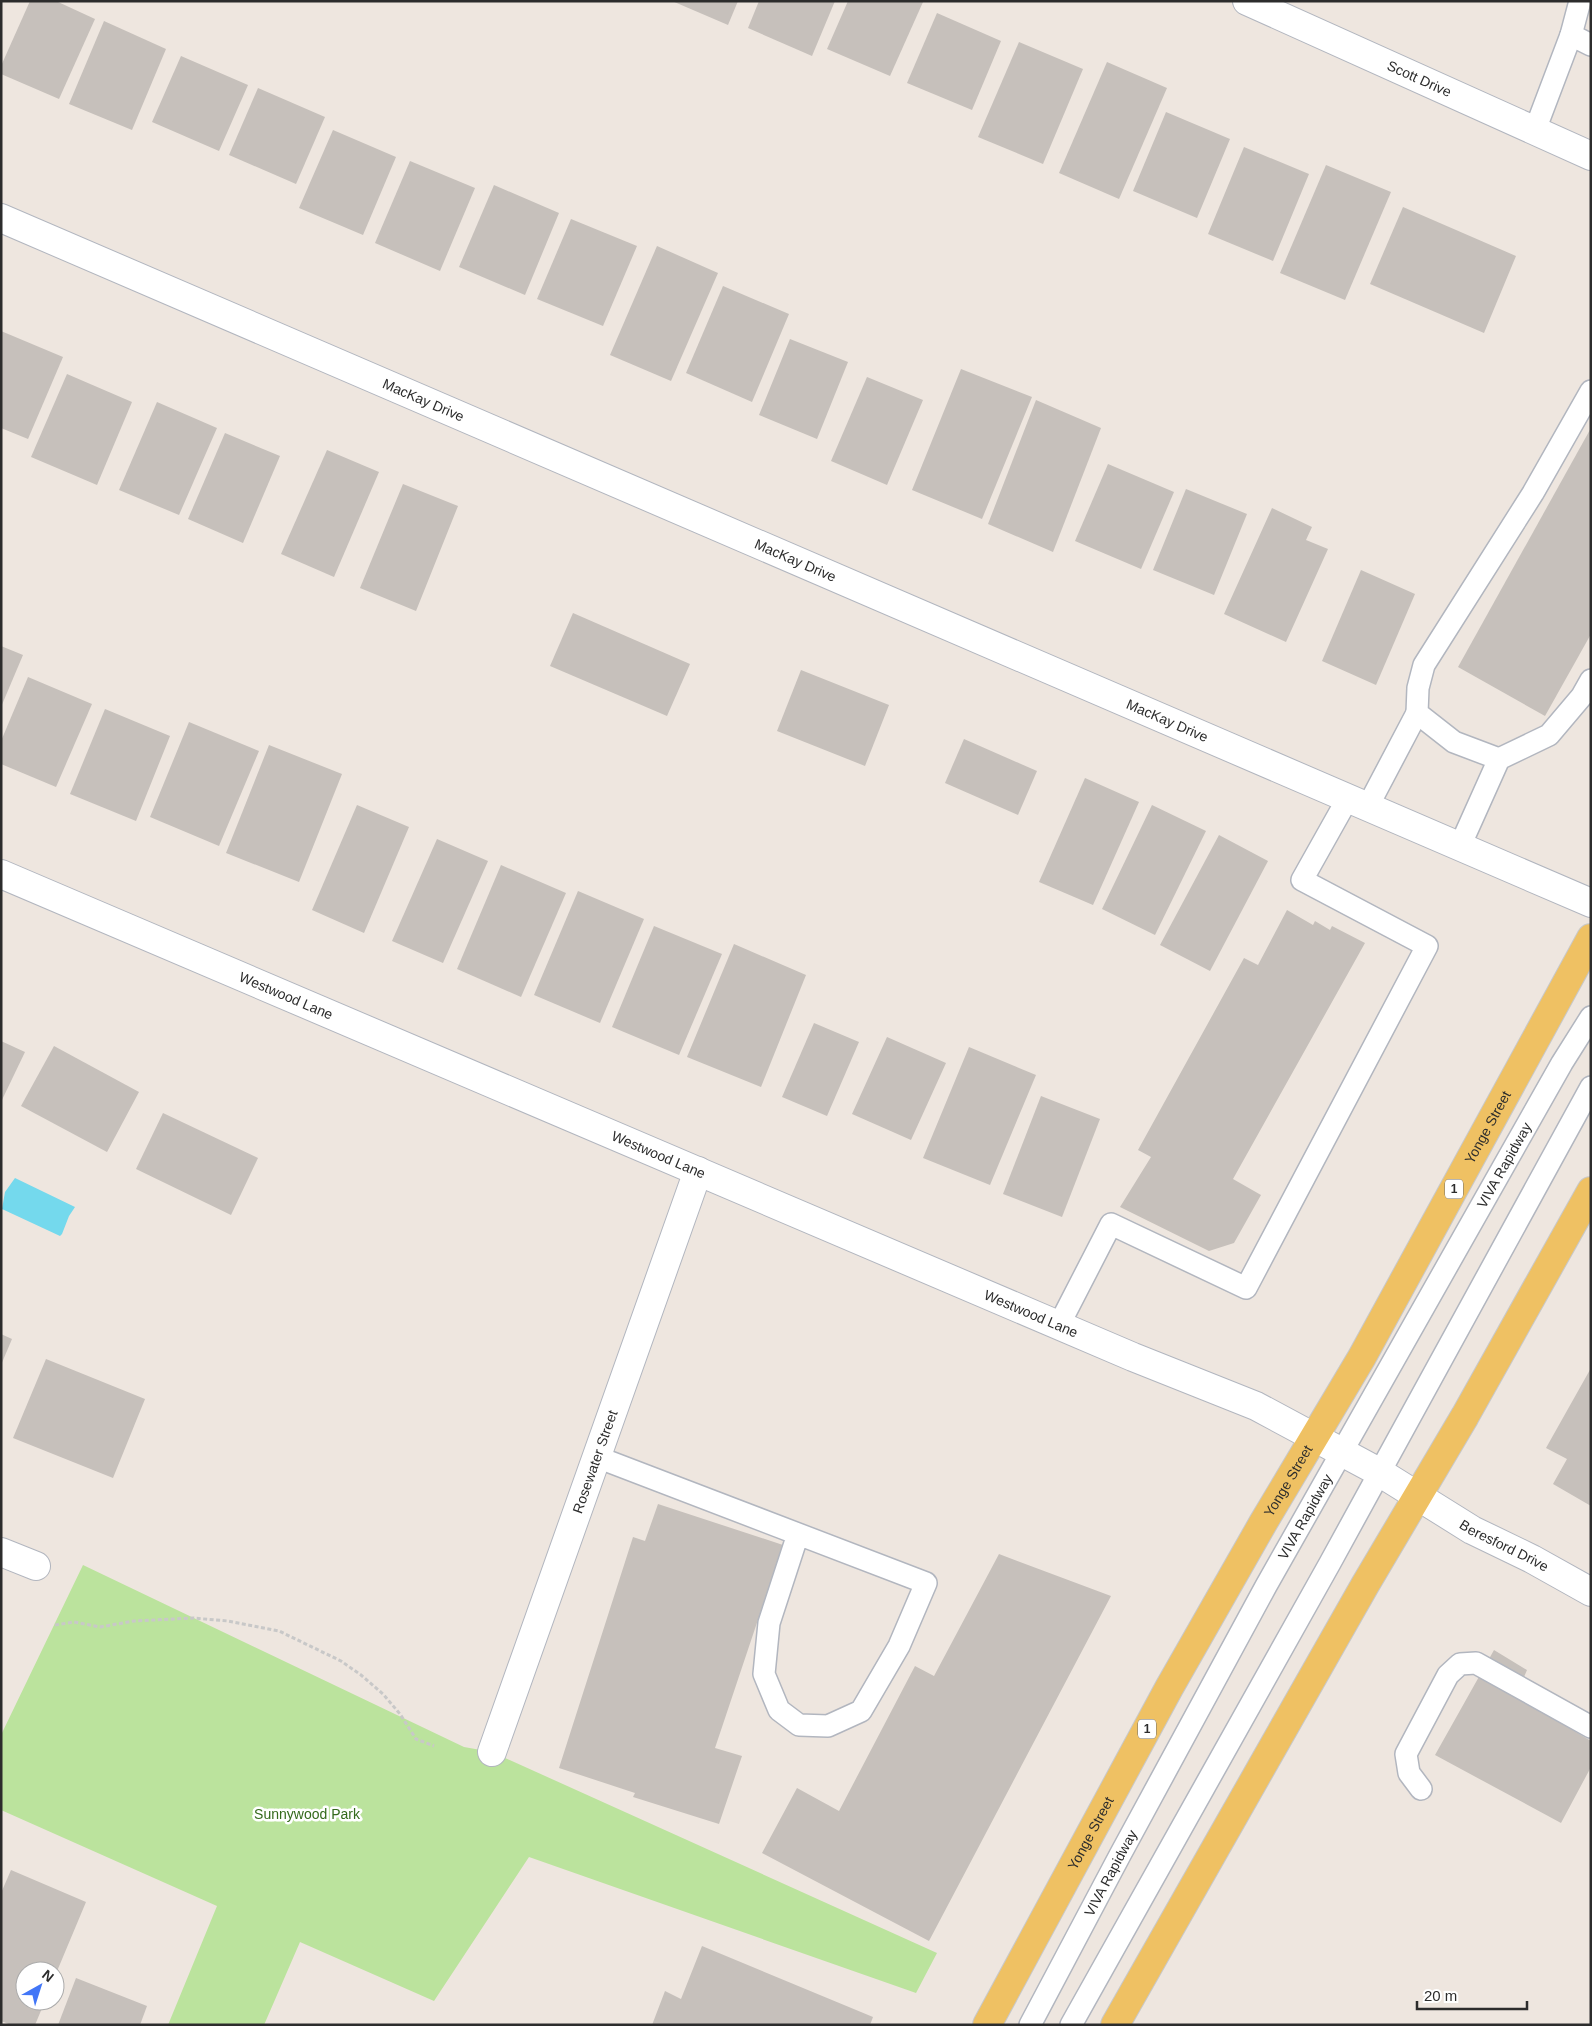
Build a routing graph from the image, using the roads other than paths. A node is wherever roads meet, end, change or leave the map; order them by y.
1 (1580, 1) edge
2 (1258, 3) edge
3 (1571, 35) junction
4 (1591, 45) edge
5 (1535, 130) junction
6 (1591, 156) edge
7 (1, 218) edge
8 (1591, 391) edge
9 (1591, 680) edge
10 (1417, 713) junction
11 (1500, 759) junction
12 (1358, 802) junction
13 (1460, 846) junction
14 (1, 874) edge
15 (1591, 903) edge
16 (1591, 938) edge
17 (1591, 1017) edge
18 (1591, 1087) edge
19 (698, 1171) junction
20 (1591, 1191) edge
21 (1059, 1326) junction
22 (1315, 1438) junction
23 (1343, 1452) junction
24 (596, 1457) junction
25 (1379, 1472) junction
26 (1416, 1496) junction
27 (798, 1534) junction
28 (1, 1552) edge
29 (36, 1566) dead end
30 (1591, 1592) edge
31 (1591, 1727) edge
32 (492, 1752) dead end
33 (1421, 1788) dead end
34 (987, 2025) edge
35 (1030, 2025) edge
36 (1072, 2025) edge
37 (1116, 2025) edge

1 - 3 lane
2 - 5 street, Scott Drive
3 - 4 lane
3 - 5 lane
5 - 6 street, Scott Drive
7 - 12 street, MacKay Drive
8 - 10 lane
9 - 11 lane
10 - 11 lane
10 - 12 lane
11 - 13 lane
12 - 13 street, MacKay Drive
12 - 21 lane
13 - 15 street, MacKay Drive
14 - 19 street, Westwood Lane
16 - 22 main road, Yonge Street / 1
17 - 23 lane, VIVA Rapidway
18 - 25 lane
19 - 21 street, Westwood Lane
19 - 24 street, Rosewater Street
20 - 26 main road
21 - 22 street, Westwood Lane
22 - 23 street, Westwood Lane
22 - 34 main road, Yonge Street / 1
23 - 25 street, Westwood Lane
23 - 35 lane, VIVA Rapidway
24 - 27 lane
24 - 32 street, Rosewater Street
25 - 26 street, Beresford Drive
25 - 36 lane
26 - 30 street, Beresford Drive
26 - 37 main road
27 - 27 lane
28 - 29 street
31 - 33 lane

